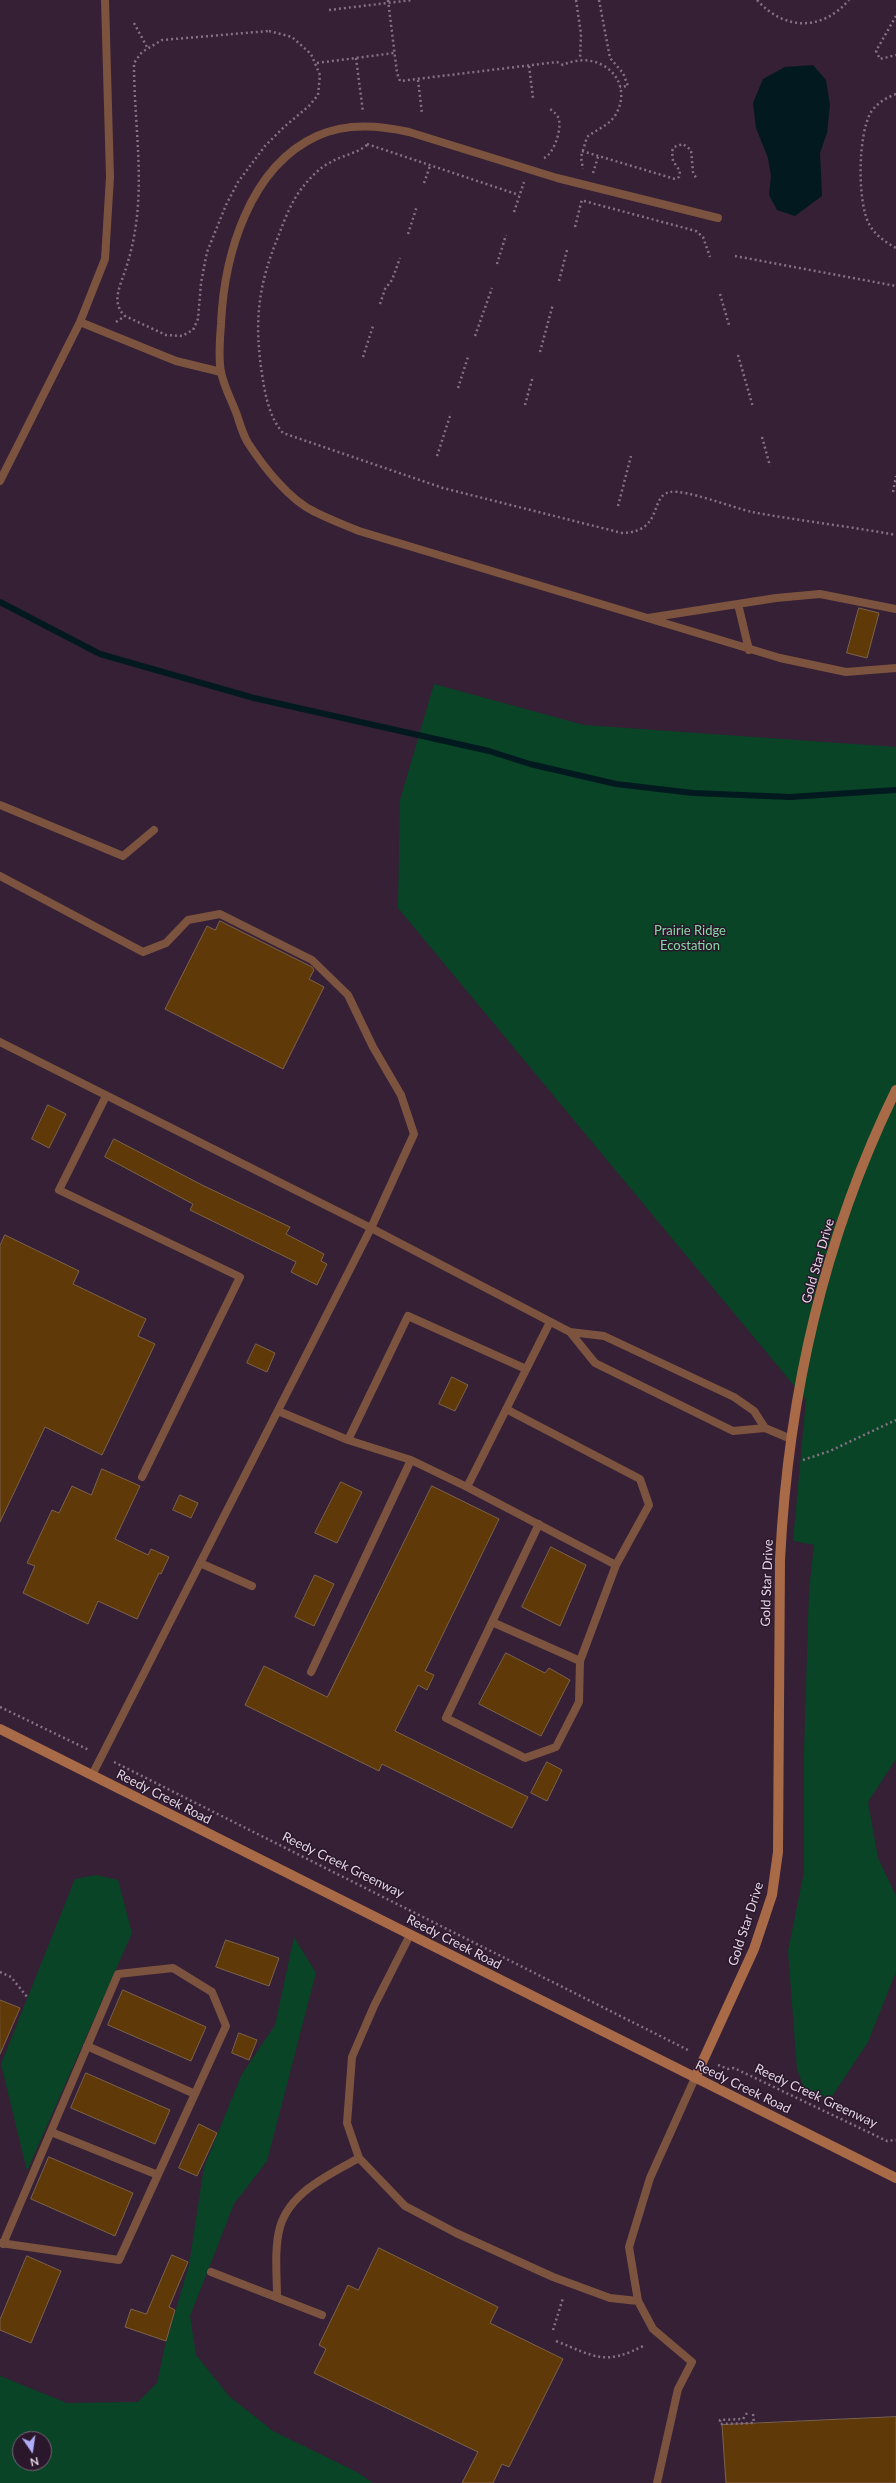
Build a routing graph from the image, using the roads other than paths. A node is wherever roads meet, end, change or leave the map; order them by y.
1 (105, 0) edge
2 (718, 218) dead end
3 (80, 322) junction
4 (221, 372) junction
5 (0, 481) edge
6 (738, 604) junction
7 (896, 609) edge
8 (646, 619) junction
9 (749, 650) junction
10 (896, 668) edge
11 (0, 805) edge
12 (154, 830) dead end
13 (0, 876) edge
14 (0, 1042) edge
15 (896, 1090) edge
16 (106, 1096) junction
17 (371, 1228) junction
18 (550, 1322) junction
19 (570, 1332) junction
20 (526, 1369) junction
21 (506, 1409) junction
22 (278, 1411) junction
23 (766, 1428) junction
24 (790, 1439) junction
25 (348, 1440) junction
26 (411, 1460) junction
27 (142, 1477) dead end
28 (467, 1487) junction
29 (539, 1524) junction
30 (200, 1562) junction
31 (616, 1565) junction
32 (252, 1586) dead end
33 (492, 1622) junction
34 (580, 1661) junction
35 (311, 1672) dead end
36 (0, 1729) edge
37 (92, 1775) junction
38 (410, 1935) junction
39 (87, 2046) junction
40 (695, 2078) junction
41 (195, 2094) junction
42 (51, 2132) junction
43 (359, 2158) junction
44 (158, 2175) junction
45 (896, 2178) edge
46 (2, 2244) edge
47 (211, 2272) dead end
48 (277, 2297) junction
49 (638, 2301) junction
50 (322, 2315) dead end
51 (657, 2483) edge

1 - 3 lane
2 - 4 lane
3 - 4 lane
3 - 5 lane
4 - 8 lane
6 - 7 lane
6 - 8 lane
6 - 9 lane
8 - 9 lane
9 - 10 lane
11 - 12 lane
13 - 17 lane
14 - 16 lane
15 - 24 street, Gold Star Drive
16 - 17 lane
16 - 27 lane
17 - 18 lane
17 - 22 lane
18 - 19 lane
18 - 20 lane
19 - 23 lane
19 - 23 lane
20 - 21 lane
20 - 25 lane
21 - 28 lane
21 - 31 lane
22 - 25 lane
22 - 30 lane
23 - 24 lane
24 - 40 street, Gold Star Drive
25 - 26 lane
26 - 28 lane
26 - 35 lane
28 - 29 lane
29 - 31 lane
29 - 33 lane
30 - 32 lane
30 - 37 lane
31 - 34 lane
33 - 34 lane
33 - 34 lane
36 - 37 street, Reedy Creek Road
37 - 38 street, Reedy Creek Road
38 - 40 street, Reedy Creek Road
38 - 43 lane
39 - 41 lane
39 - 41 lane
39 - 42 lane
40 - 45 street, Reedy Creek Road
40 - 49 lane
41 - 44 lane
42 - 44 lane
42 - 46 lane
43 - 48 lane
43 - 49 lane
44 - 46 lane
47 - 48 lane
48 - 50 lane
49 - 51 lane

